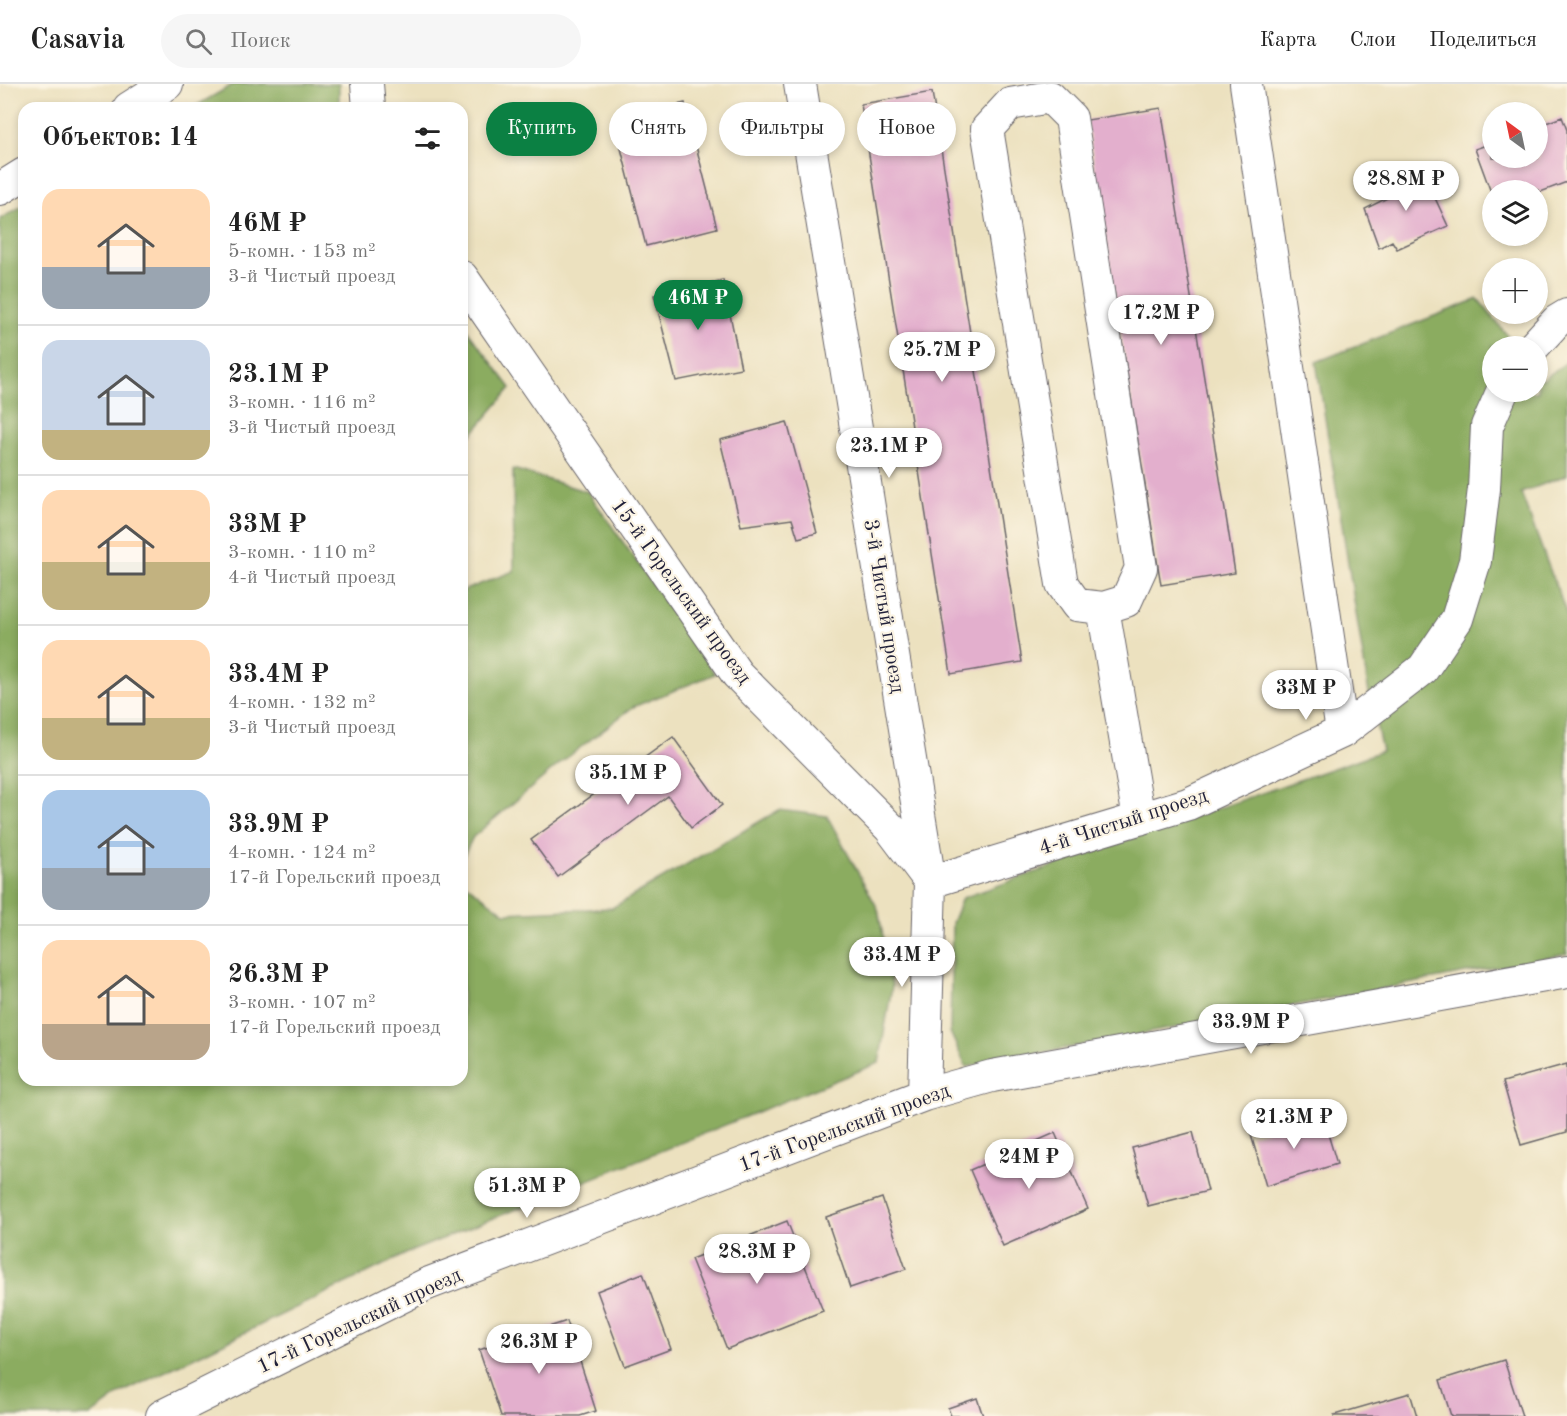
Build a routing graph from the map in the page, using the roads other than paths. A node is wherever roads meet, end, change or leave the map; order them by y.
1 (167, 84) edge
2 (367, 84) edge
3 (800, 84) edge
4 (1246, 84) edge
5 (138, 102) edge
6 (368, 102) edge
7 (18, 178) edge
8 (0, 189) edge
9 (468, 286) edge
10 (1567, 315) edge
11 (1543, 336) edge
12 (1498, 402) edge
13 (1103, 608) junction
14 (1341, 732) junction
15 (1139, 819) junction
16 (930, 882) junction
17 (1567, 972) edge
18 (924, 1095) junction
19 (162, 1416) edge

1 - 5 street
2 - 6 street
3 - 16 street, 3-й Чистый проезд
4 - 14 street
7 - 8 street
9 - 16 street, 15-й Горельский проезд
10 - 11 street
12 - 14 street, 4-й Чистый проезд
13 - 13 street
13 - 15 street
14 - 15 street, 4-й Чистый проезд
15 - 16 street, 4-й Чистый проезд
16 - 18 street, 3-й Чистый проезд
17 - 18 street, 17-й Горельский проезд
18 - 19 street, 17-й Горельский проезд

